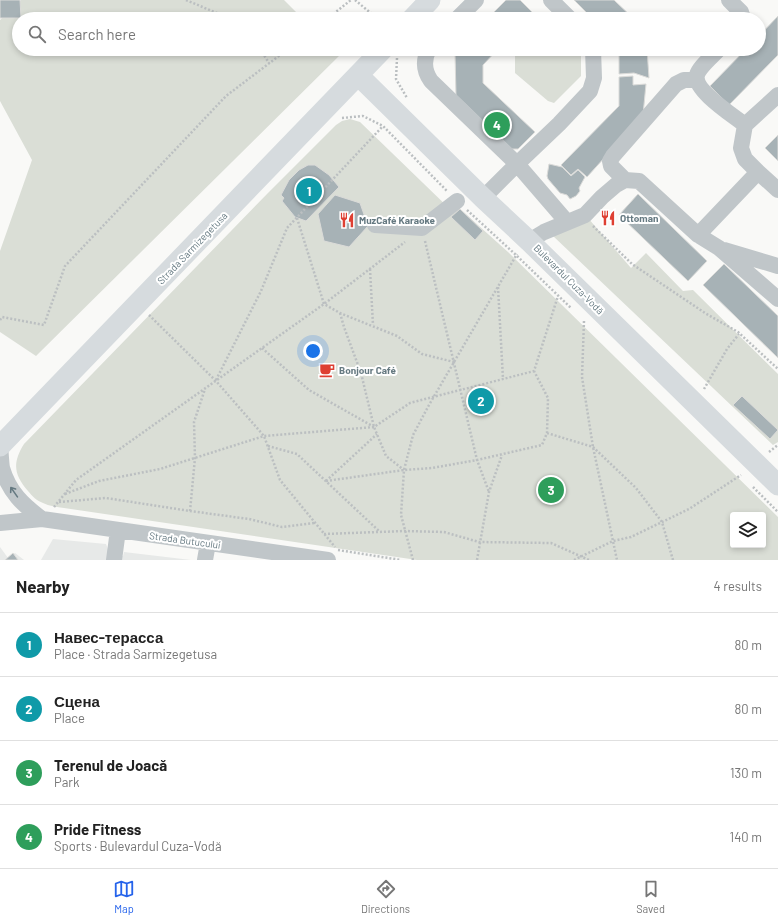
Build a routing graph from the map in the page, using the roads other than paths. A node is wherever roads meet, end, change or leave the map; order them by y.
1 (430, 0) edge
2 (476, 0) edge
3 (551, 0) edge
4 (729, 0) edge
5 (419, 12) edge
6 (464, 12) edge
7 (563, 12) edge
8 (741, 12) edge
9 (376, 56) edge
10 (427, 56) edge
11 (593, 56) edge
12 (713, 56) edge
13 (358, 75) junction
14 (696, 80) junction
15 (778, 95) edge
16 (745, 125) junction
17 (517, 164) junction
18 (758, 172) junction
19 (625, 180) junction
20 (778, 190) edge
21 (483, 198) junction
22 (457, 201) road end
23 (567, 222) junction
24 (375, 225) dead end
25 (698, 235) junction
26 (523, 248) junction
27 (719, 248) junction
28 (778, 266) edge
29 (778, 299) edge
30 (0, 446) edge
31 (778, 485) edge
32 (42, 519) junction
33 (0, 523) edge
34 (118, 530) junction
35 (208, 543) junction
36 (332, 553) edge
37 (114, 560) edge
38 (205, 560) edge

1 - 5 main road
2 - 6 street
3 - 7 street
4 - 8 street
9 - 13 main road, Strada Sarmizegetusa
10 - 17 street
11 - 17 street
12 - 14 street
13 - 21 main road, Bulevardul Cuza-Vodă
13 - 30 main road, Strada Sarmizegetusa
14 - 16 street
14 - 19 street
15 - 16 street
16 - 18 street
17 - 21 street
17 - 23 street
18 - 20 street
18 - 25 street
19 - 23 street
19 - 25 street
21 - 26 main road, Bulevardul Cuza-Vodă
22 - 24 street
23 - 26 street
25 - 27 street
26 - 31 main road, Bulevardul Cuza-Vodă
27 - 28 street
27 - 29 street
32 -> 30 street, Strada Butucului
32 - 33 street, Strada Butucului
32 - 34 street, Strada Butucului
34 - 35 street, Strada Butucului
34 - 37 street
35 - 36 street, Strada Butucului
35 - 38 street

